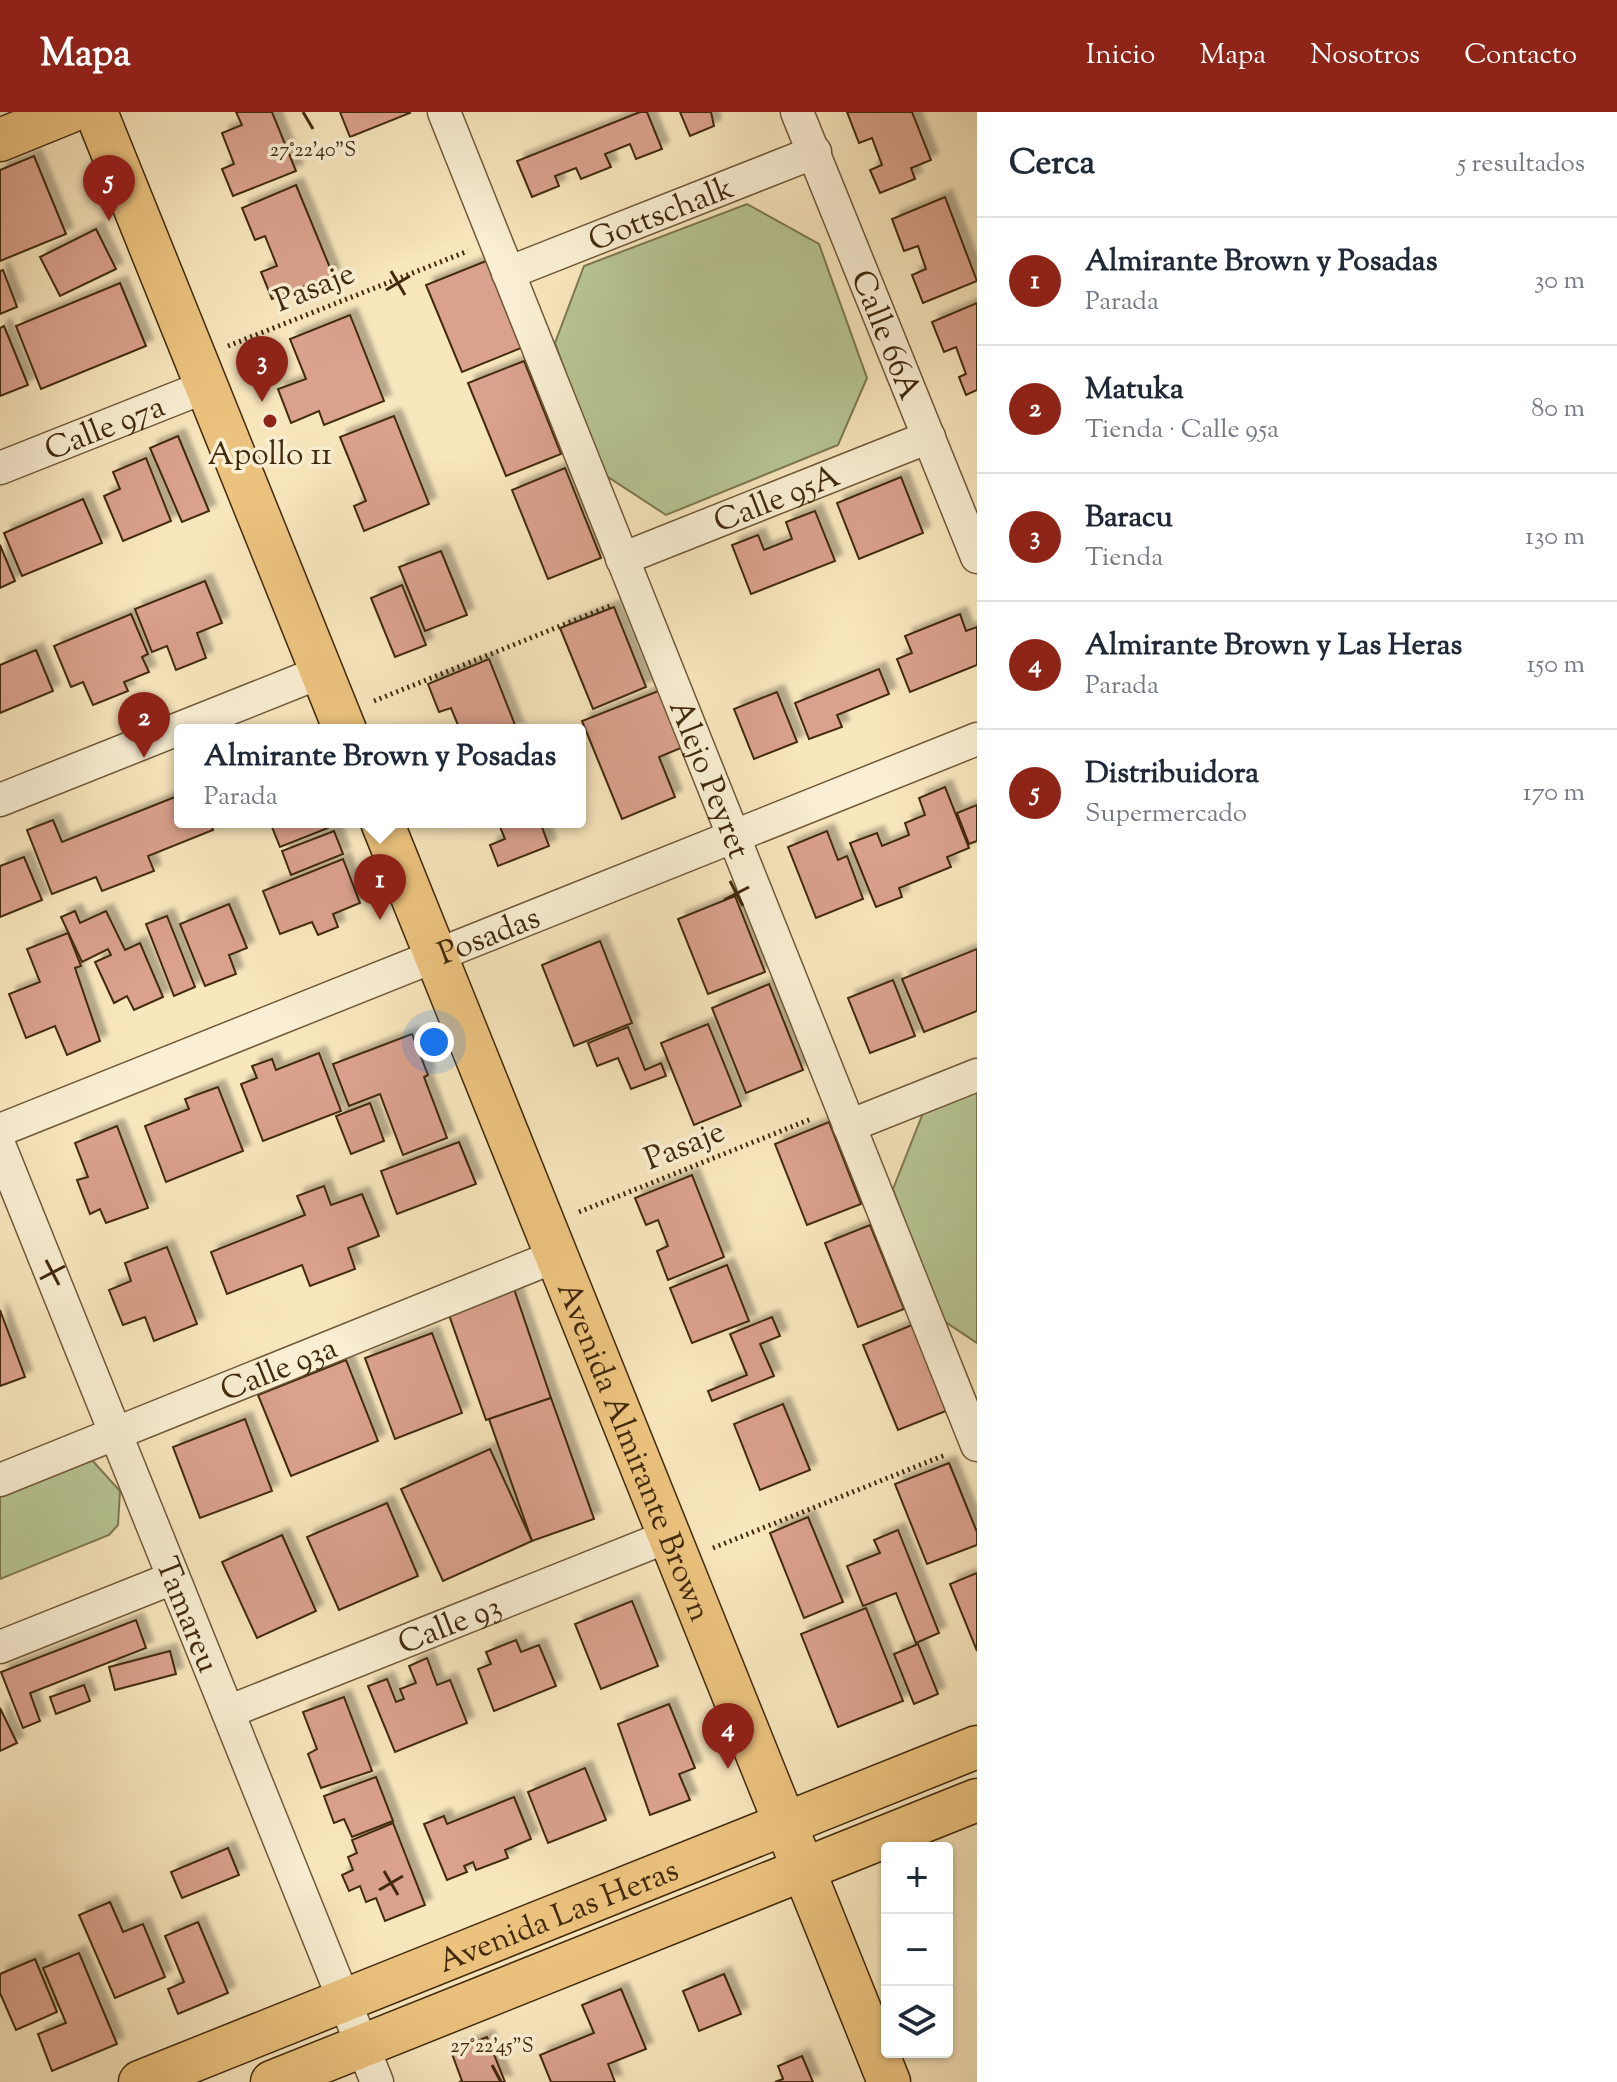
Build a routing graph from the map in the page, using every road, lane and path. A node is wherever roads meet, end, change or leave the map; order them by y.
1 (69, 112) edge
2 (96, 112) edge
3 (444, 112) edge
4 (797, 112) edge
5 (0, 140) edge
6 (815, 152) junction
7 (495, 240) junction
8 (508, 273) junction
9 (201, 372) junction
10 (929, 437) junction
11 (0, 468) edge
12 (977, 557) edge
13 (622, 559) junction
14 (637, 595) junction
15 (321, 672) junction
16 (342, 722) edge
17 (191, 724) edge
18 (174, 731) edge
19 (977, 739) edge
20 (0, 800) edge
21 (384, 828) edge
22 (733, 836) junction
23 (435, 955) junction
24 (977, 1075) edge
25 (846, 1116) junction
26 (0, 1130) edge
27 (0, 1147) edge
28 (550, 1241) junction
29 (974, 1429) edge
30 (115, 1433) junction
31 (0, 1480) edge
32 (674, 1549) junction
33 (173, 1578) junction
34 (0, 1647) edge
35 (228, 1712) junction
36 (977, 1747) edge
37 (977, 1800) edge
38 (785, 1824) junction
39 (803, 1869) junction
40 (344, 2000) junction
41 (369, 2064) edge
42 (140, 2082) edge
43 (272, 2082) edge
44 (889, 2082) edge

1 - 5 main road
2 - 9 main road
3 - 7 street, Alejo Peyret
4 - 6 street, Calle 66A
6 - 8 street, Gottschalk
6 - 10 street, Calle 66A
7 - 8 street, Alejo Peyret
7 - 9 path, Pasaje
8 - 13 street, Alejo Peyret
9 - 11 street, Calle 97a
9 - 15 main road
10 - 12 street, Calle 66A
10 - 13 street, Calle 95A
13 - 14 street, Alejo Peyret
14 - 16 path
14 - 22 street, Alejo Peyret
15 - 16 main road
15 - 17 street
18 - 20 street
19 - 22 street, Posadas
21 - 23 main road, Avenida Almirante Brown
22 - 23 street, Posadas
22 - 25 street, Alejo Peyret
23 - 26 street, Posadas
23 - 28 main road, Avenida Almirante Brown
24 - 25 street
25 - 28 path, Pasaje
25 - 29 street, Alejo Peyret
27 - 30 street, Tamareu
28 - 30 street, Calle 93a
28 - 32 main road, Avenida Almirante Brown
29 - 32 path
30 - 31 street, Calle 93a
30 - 33 street, Tamareu
32 - 35 street, Calle 93
32 - 38 main road, Avenida Almirante Brown
33 - 34 street
33 - 35 street, Tamareu
35 - 40 street, Tamareu
36 - 38 main road, Avenida Las Heras
37 - 39 main road, Avenida Las Heras
38 - 39 main road, Avenida Almirante Brown
38 - 40 main road, Avenida Las Heras
39 - 41 main road, Avenida Las Heras
39 - 44 main road, Avenida Almirante Brown
40 - 41 street, Tamareu
40 - 42 main road, Avenida Las Heras
41 - 43 main road, Avenida Las Heras

